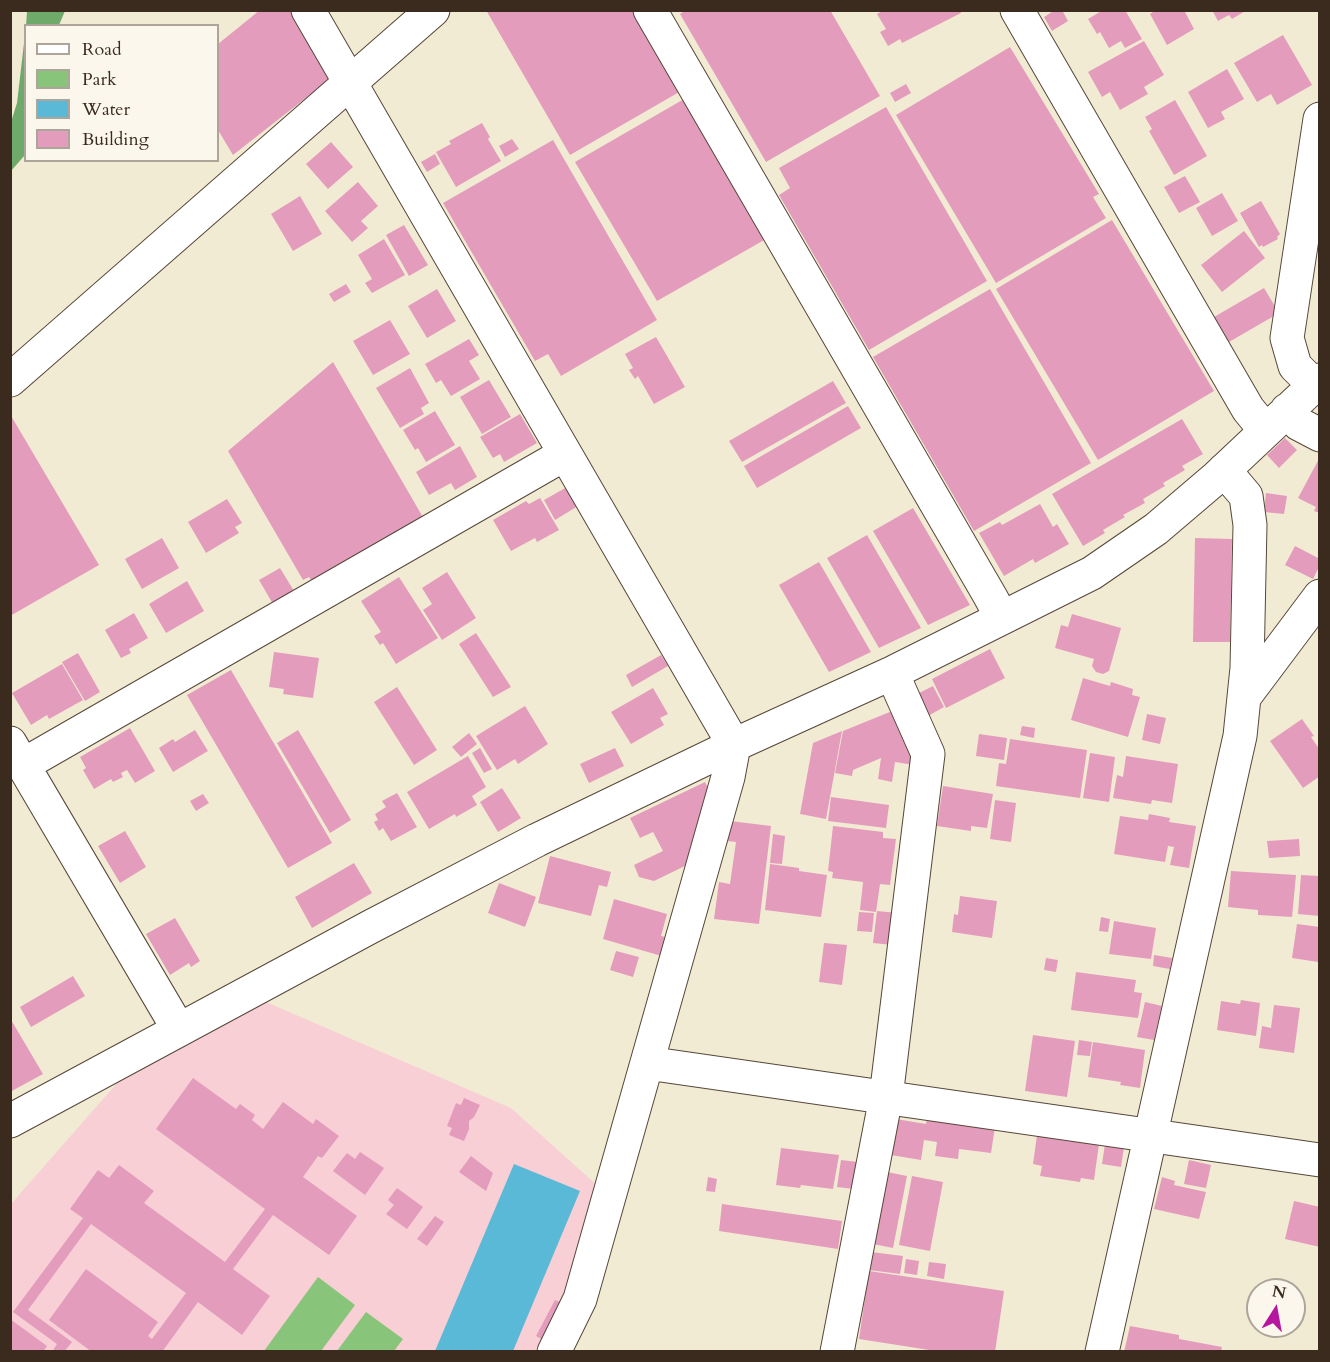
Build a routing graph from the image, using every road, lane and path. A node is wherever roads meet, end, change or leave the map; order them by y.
1 (308, 10) edge
2 (434, 10) edge
3 (650, 10) edge
4 (1017, 10) edge
5 (350, 84) junction
6 (1320, 119) edge
7 (10, 380) edge
8 (1317, 383) edge
9 (1276, 420) junction
10 (1320, 435) edge
11 (565, 454) junction
12 (1224, 470) junction
13 (1319, 598) edge
14 (1002, 618) junction
15 (892, 673) junction
16 (1245, 696) junction
17 (735, 745) junction
18 (17, 754) edge
19 (179, 1030) junction
20 (647, 1063) junction
21 (886, 1097) junction
22 (10, 1121) edge
23 (1151, 1136) junction
24 (1320, 1160) edge
25 (554, 1352) edge
26 (837, 1352) edge
27 (1102, 1352) edge

1 - 5 street
2 - 5 street
3 - 14 street
4 - 9 street
5 - 7 street
5 - 11 street
6 - 8 street
8 - 9 street
9 - 10 street
9 - 12 street
11 - 17 street
11 - 18 street
12 - 14 street
12 - 16 street
13 - 16 street
14 - 15 street
15 - 17 street
15 - 21 street
16 - 23 street
17 - 19 street
17 - 20 street
18 - 19 street
19 - 22 street
20 - 21 street
20 - 25 street
21 - 23 street
21 - 26 street
23 - 24 street
23 - 27 street

